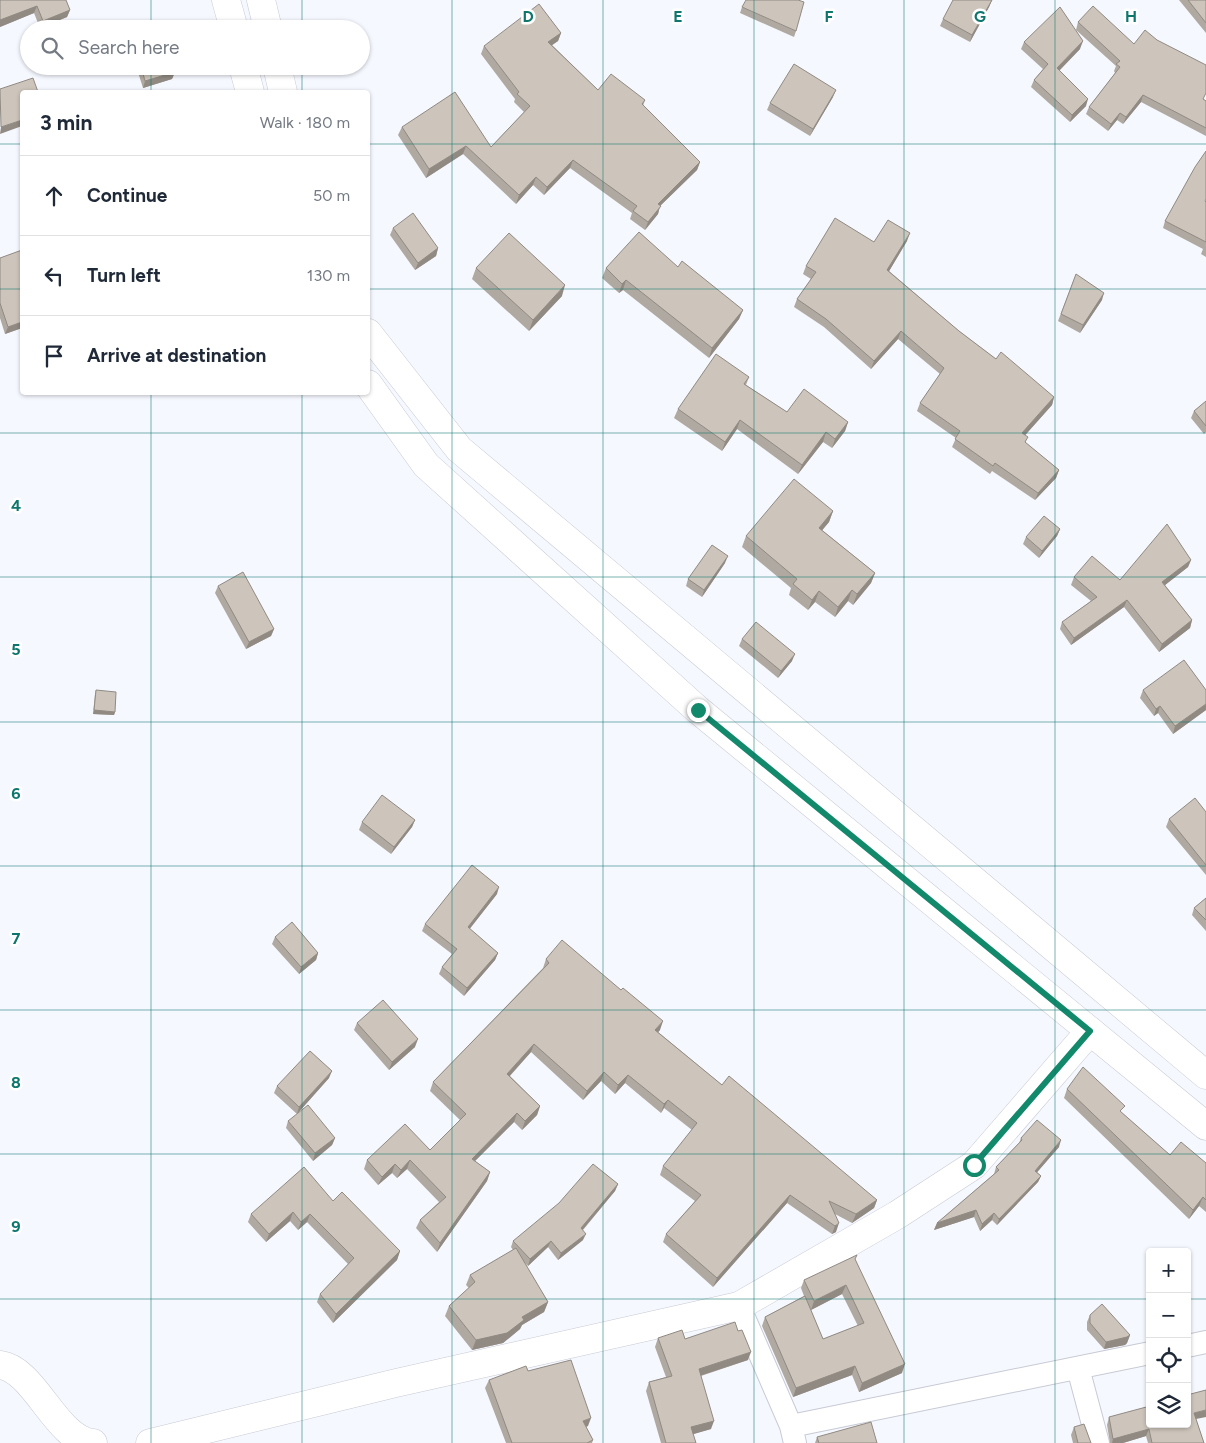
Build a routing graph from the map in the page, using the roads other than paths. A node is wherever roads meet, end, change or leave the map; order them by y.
1 (226, 0) edge
2 (261, 0) edge
3 (232, 20) edge
4 (266, 20) edge
5 (245, 75) edge
6 (279, 75) edge
7 (249, 90) edge
8 (283, 90) edge
9 (370, 336) edge
10 (370, 387) edge
11 (1090, 1031) junction
12 (1206, 1075) edge
13 (1206, 1126) edge
14 (739, 1306) junction
15 (1206, 1342) edge
16 (1191, 1345) edge
17 (1146, 1354) edge
18 (0, 1365) edge
19 (1078, 1368) junction
20 (793, 1434) edge
21 (93, 1443) edge
22 (150, 1443) edge
23 (1098, 1443) edge

1 - 3 main road
2 - 4 main road
5 - 7 main road
6 - 8 main road
9 - 12 main road
10 - 11 main road
11 - 13 main road
11 - 14 main road
14 - 20 street
14 - 22 main road
15 - 16 street
17 - 19 street
18 - 21 main road
19 - 20 street
19 - 23 street

